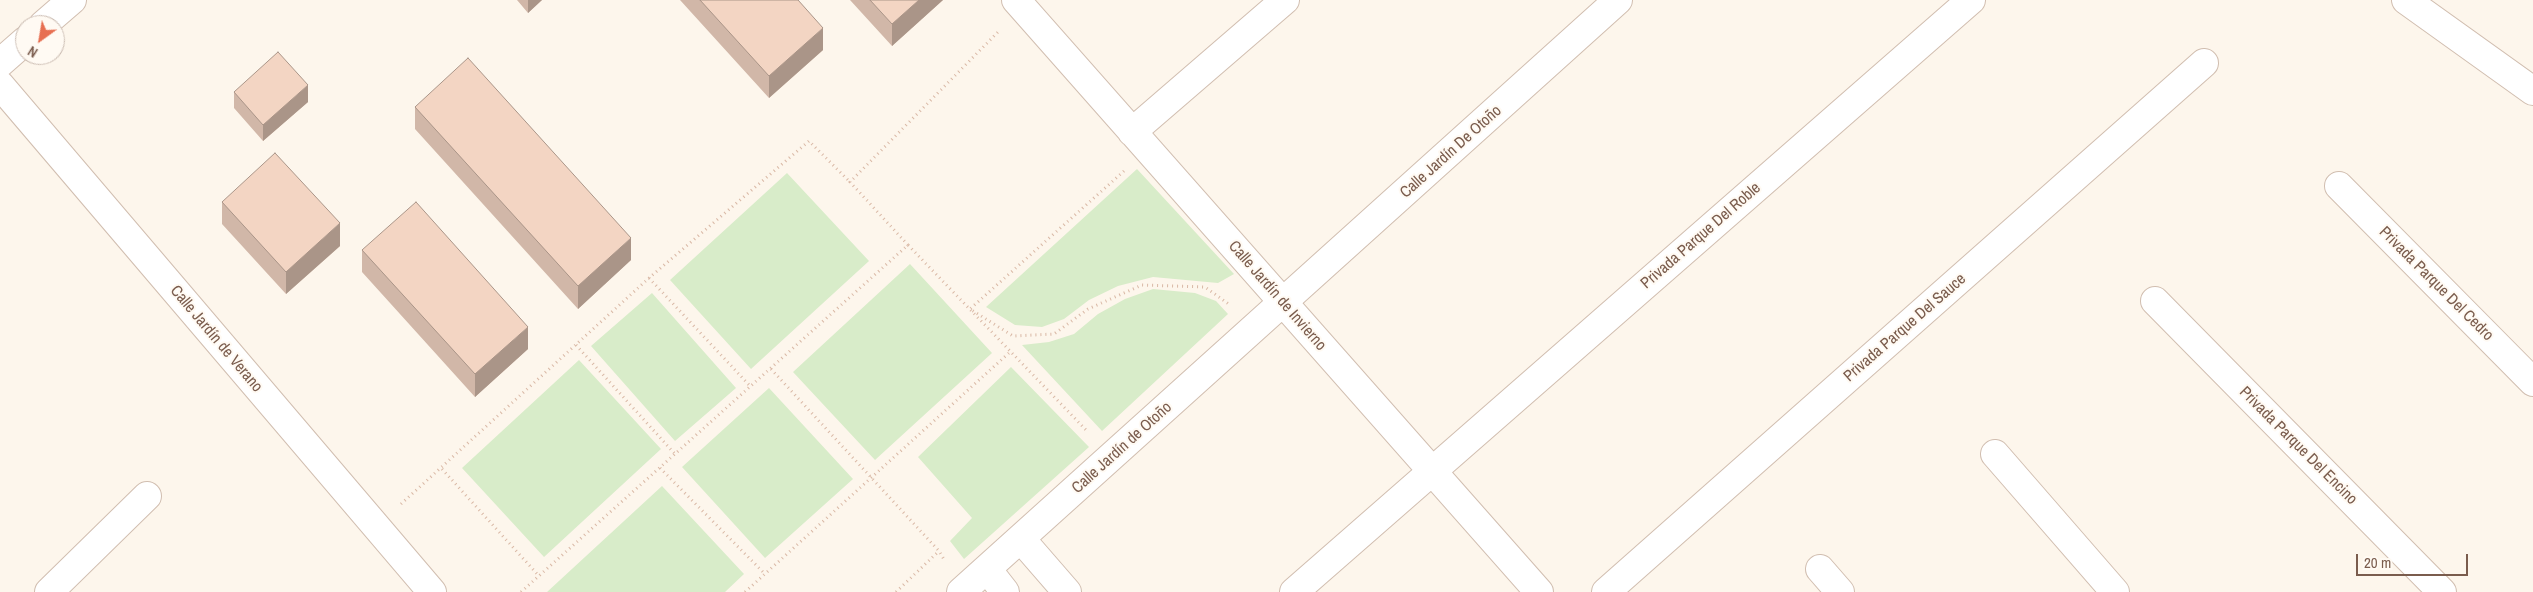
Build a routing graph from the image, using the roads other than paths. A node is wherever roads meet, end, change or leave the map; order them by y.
1 (1285, 0) edge
2 (1618, 0) edge
3 (1971, 0) edge
4 (2406, 0) edge
5 (1019, 4) edge
6 (15, 50) edge
7 (0, 63) edge
8 (2204, 63) dead end
9 (0, 85) edge
10 (2533, 91) edge
11 (1140, 141) junction
12 (2339, 186) dead end
13 (2155, 301) dead end
14 (1284, 304) junction
15 (2533, 382) edge
16 (1995, 454) dead end
17 (1432, 471) junction
18 (147, 496) dead end
19 (1021, 539) junction
20 (987, 569) junction
21 (1820, 569) dead end
22 (49, 592) edge
23 (432, 592) edge
24 (961, 592) edge
25 (1005, 592) edge
26 (1067, 592) edge
27 (1294, 592) edge
28 (1539, 592) edge
29 (1606, 592) edge
30 (1840, 592) edge
31 (2116, 592) edge
32 (2442, 592) edge

1 - 11 street
2 - 14 street, Calle Jardín De Otoño
3 - 17 street, Privada Parque Del Roble
4 - 10 street
5 - 11 street, Calle Jardín de Invierno
6 - 7 street
8 - 29 street, Privada Parque Del Sauce
9 - 23 street, Calle Jardín de Verano
11 - 14 street, Calle Jardín de Invierno
12 - 15 street, Privada Parque Del Cedro
13 - 32 street, Privada Parque Del Encino
14 - 17 street, Calle Jardín de Invierno
14 - 19 street, Calle Jardín de Otoño
16 - 31 street
17 - 27 street, Privada Parque Del Roble
17 - 28 street, Calle Jardín de Invierno
18 - 22 street
19 - 20 street, Calle Jardín de Otoño
19 - 26 street
20 - 24 street, Calle Jardín de Otoño
20 - 25 street
21 - 30 street

